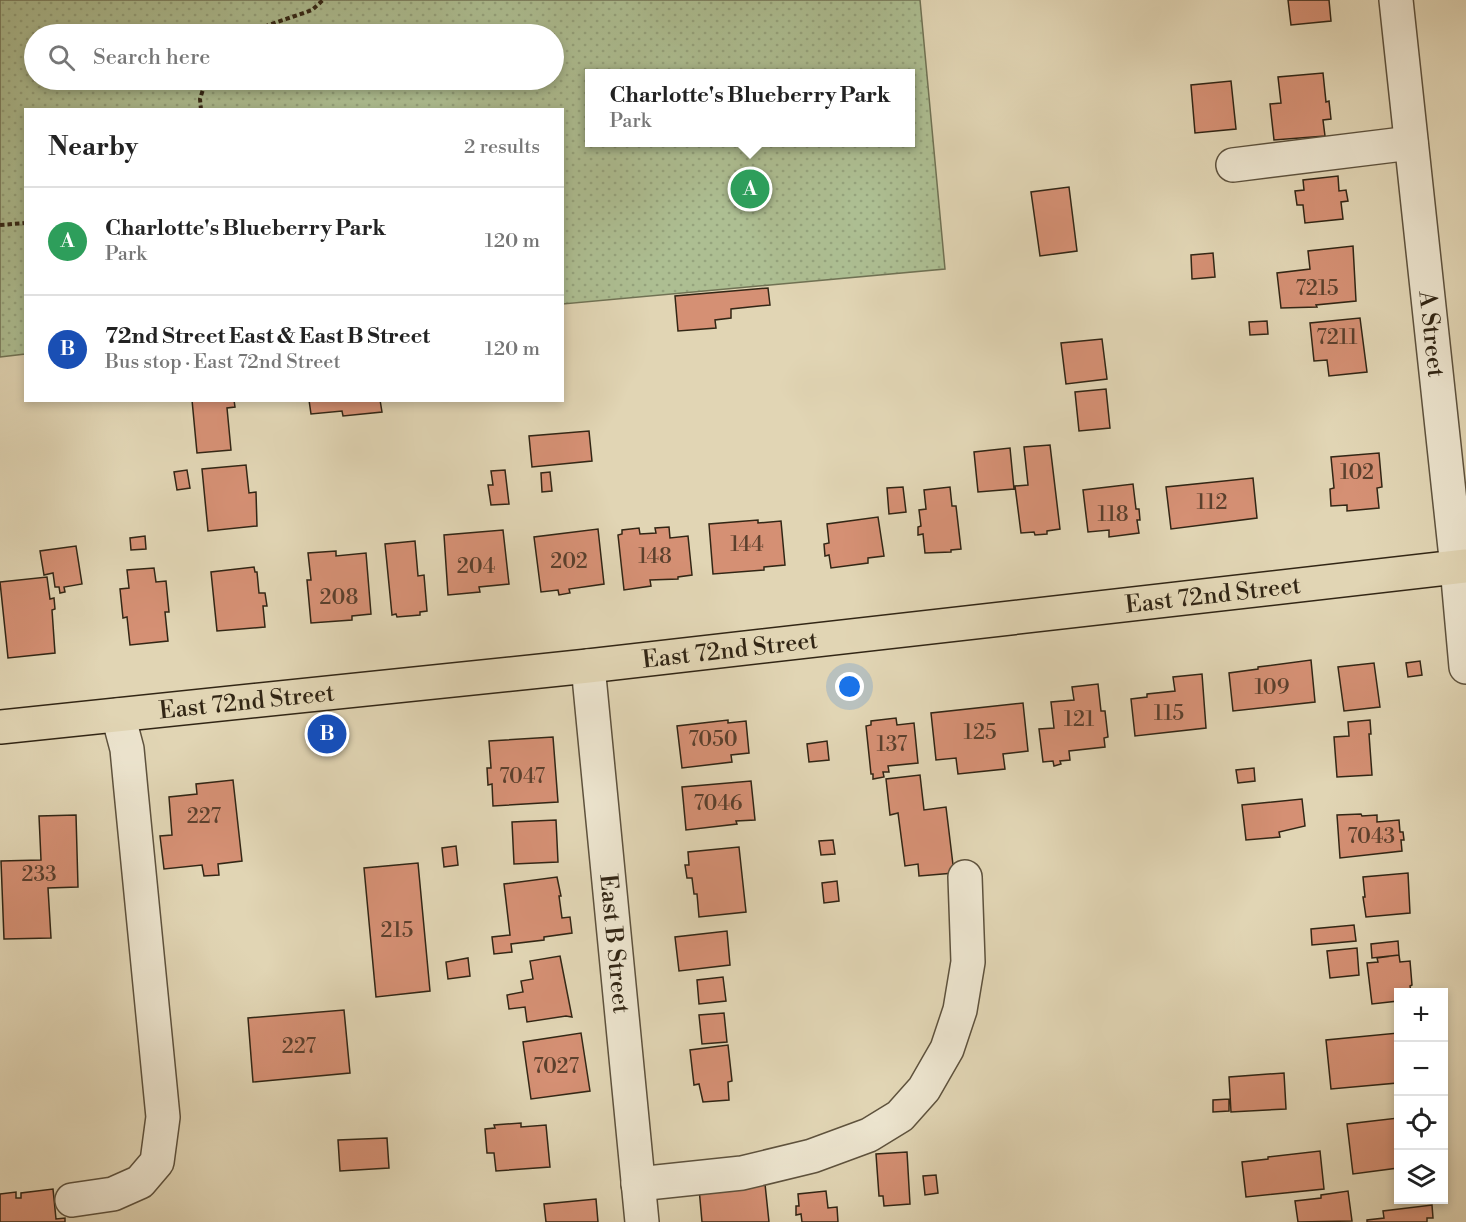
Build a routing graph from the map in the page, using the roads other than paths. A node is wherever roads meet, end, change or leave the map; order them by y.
1 (1396, 0) edge
2 (1411, 142) junction
3 (1233, 165) dead end
4 (1462, 567) edge
5 (588, 666) junction
6 (1466, 668) edge
7 (118, 715) junction
8 (0, 728) edge
9 (965, 876) dead end
10 (638, 1184) junction
11 (72, 1200) dead end
12 (642, 1222) edge

1 - 2 street, A Street
2 - 3 street
2 - 4 street, A Street
4 - 5 main road, East 72nd Street
4 - 6 street, A Street
5 - 7 main road, East 72nd Street
5 - 10 street, East B Street
7 - 8 main road, East 72nd Street
7 - 11 street
9 - 10 street
10 - 12 street, East B Street

